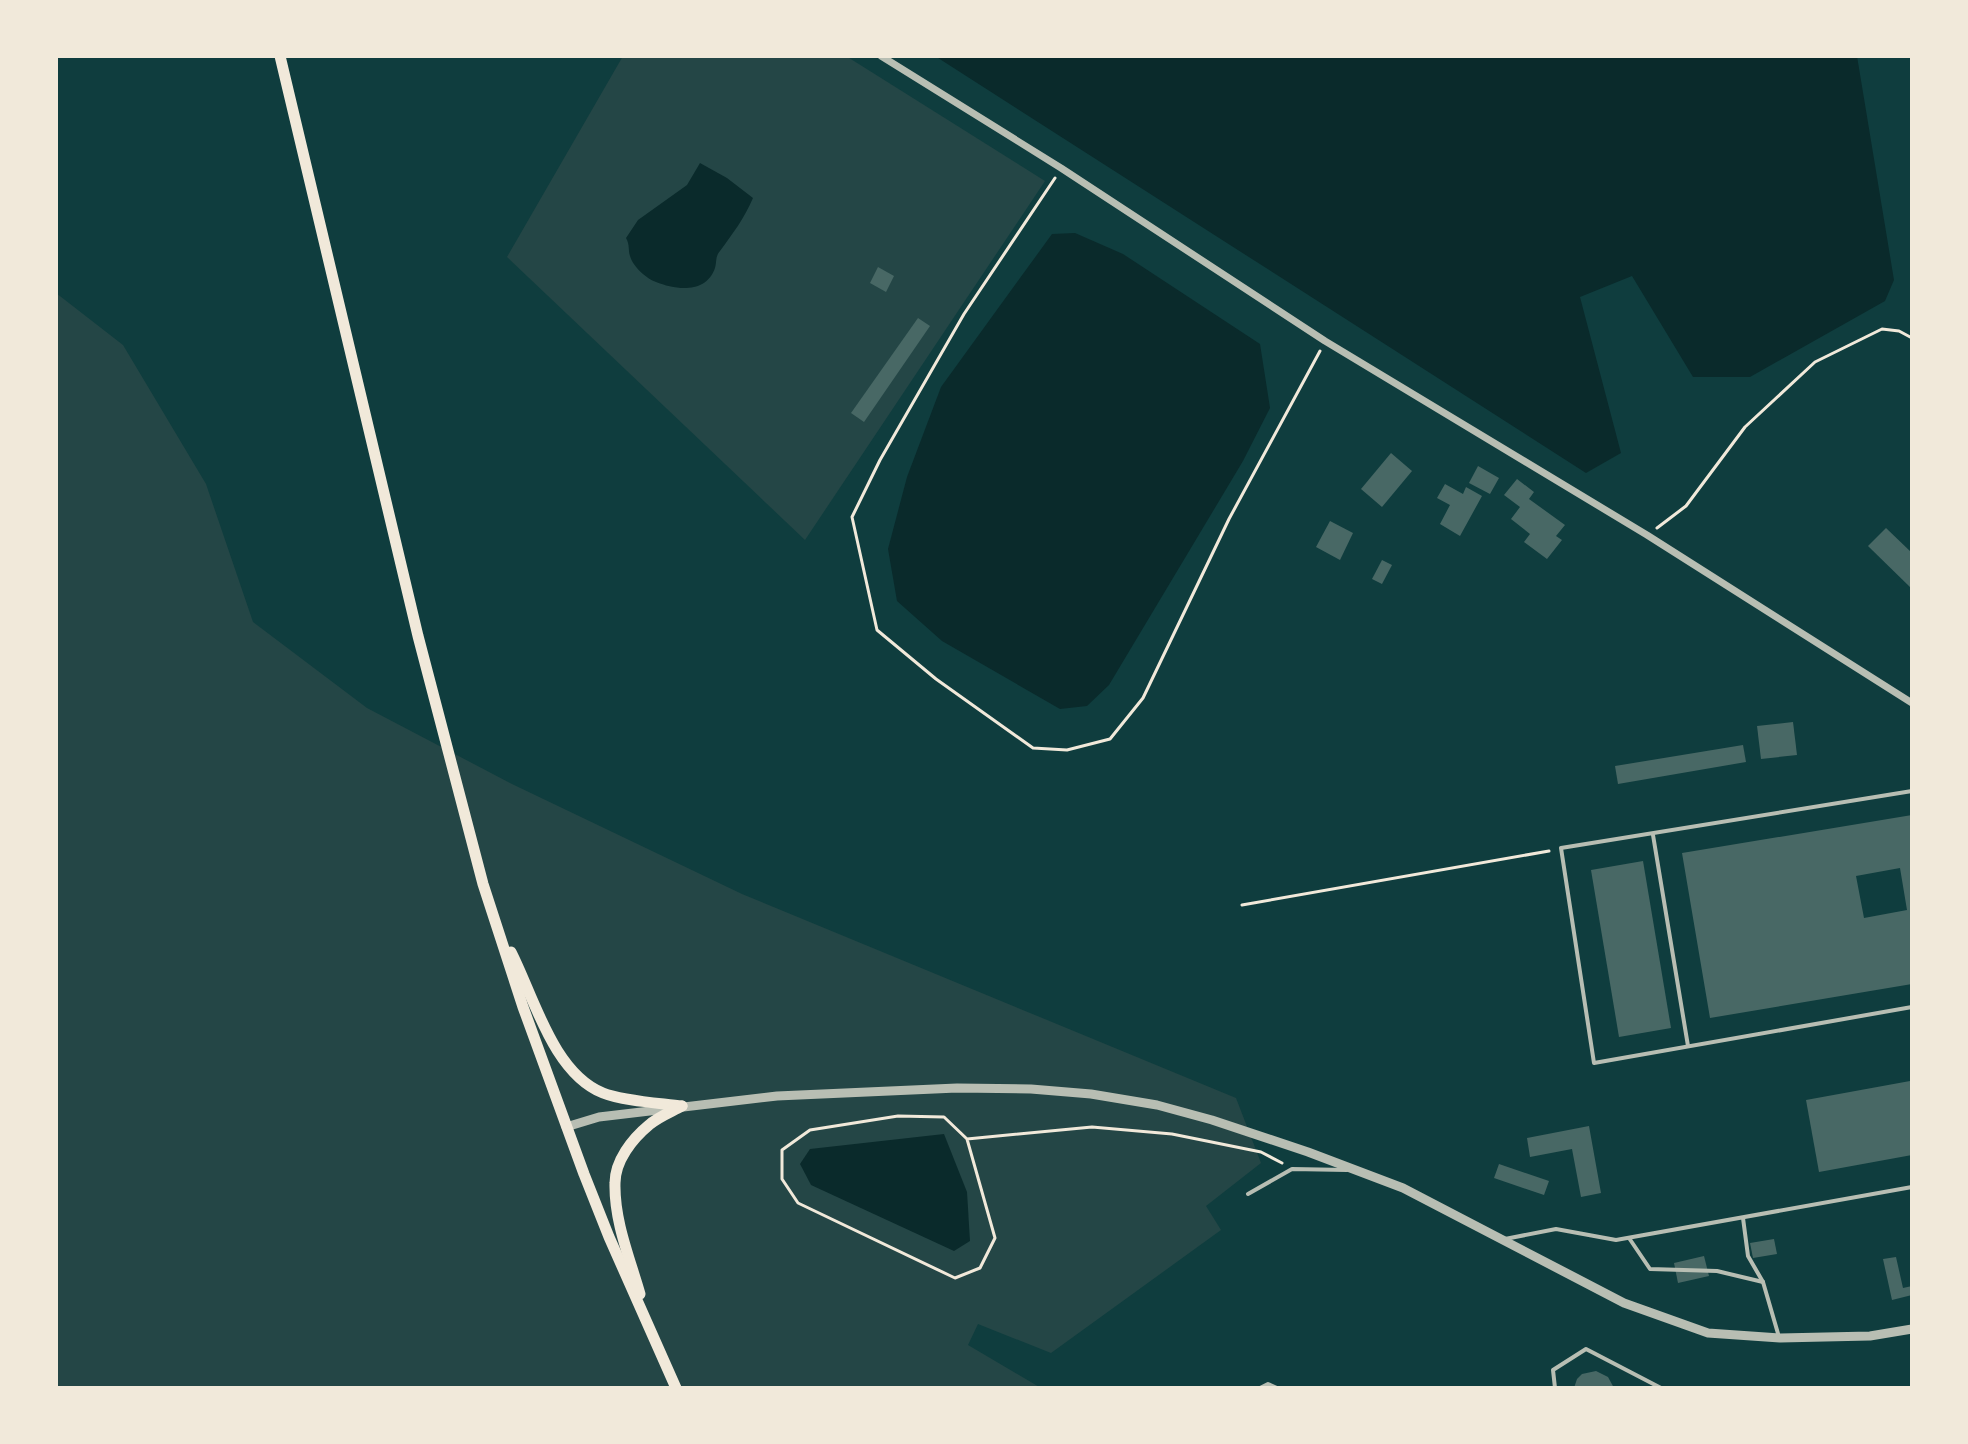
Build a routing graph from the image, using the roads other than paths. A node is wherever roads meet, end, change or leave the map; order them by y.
1 (280, 56) edge
2 (881, 56) edge
3 (1912, 703) edge
4 (1912, 791) edge
5 (1653, 834) junction
6 (494, 915) junction
7 (1912, 1007) edge
8 (1688, 1046) junction
9 (682, 1106) junction
10 (566, 1127) junction
11 (1358, 1170) junction
12 (1912, 1187) edge
13 (1248, 1194) dead end
14 (1743, 1218) junction
15 (1629, 1238) junction
16 (1500, 1240) junction
17 (1763, 1282) junction
18 (1912, 1329) edge
19 (1780, 1338) junction
20 (655, 1344) junction
21 (676, 1388) edge
22 (1260, 1388) edge
23 (1277, 1388) edge
24 (1555, 1388) edge
25 (1661, 1388) edge

1 - 6 main road
2 - 3 street
4 - 5 lane
5 - 8 lane
5 - 8 lane
6 - 9 main road
6 - 10 main road
7 - 8 lane
9 - 10 street
9 - 11 street
9 - 20 main road
10 - 20 main road
11 - 13 lane
11 - 16 street
12 - 14 lane
14 - 15 lane
14 - 17 lane
15 - 16 lane
15 - 17 lane
16 - 19 street
17 - 19 lane
18 - 19 street
20 - 21 main road
22 - 23 lane
24 - 25 lane

